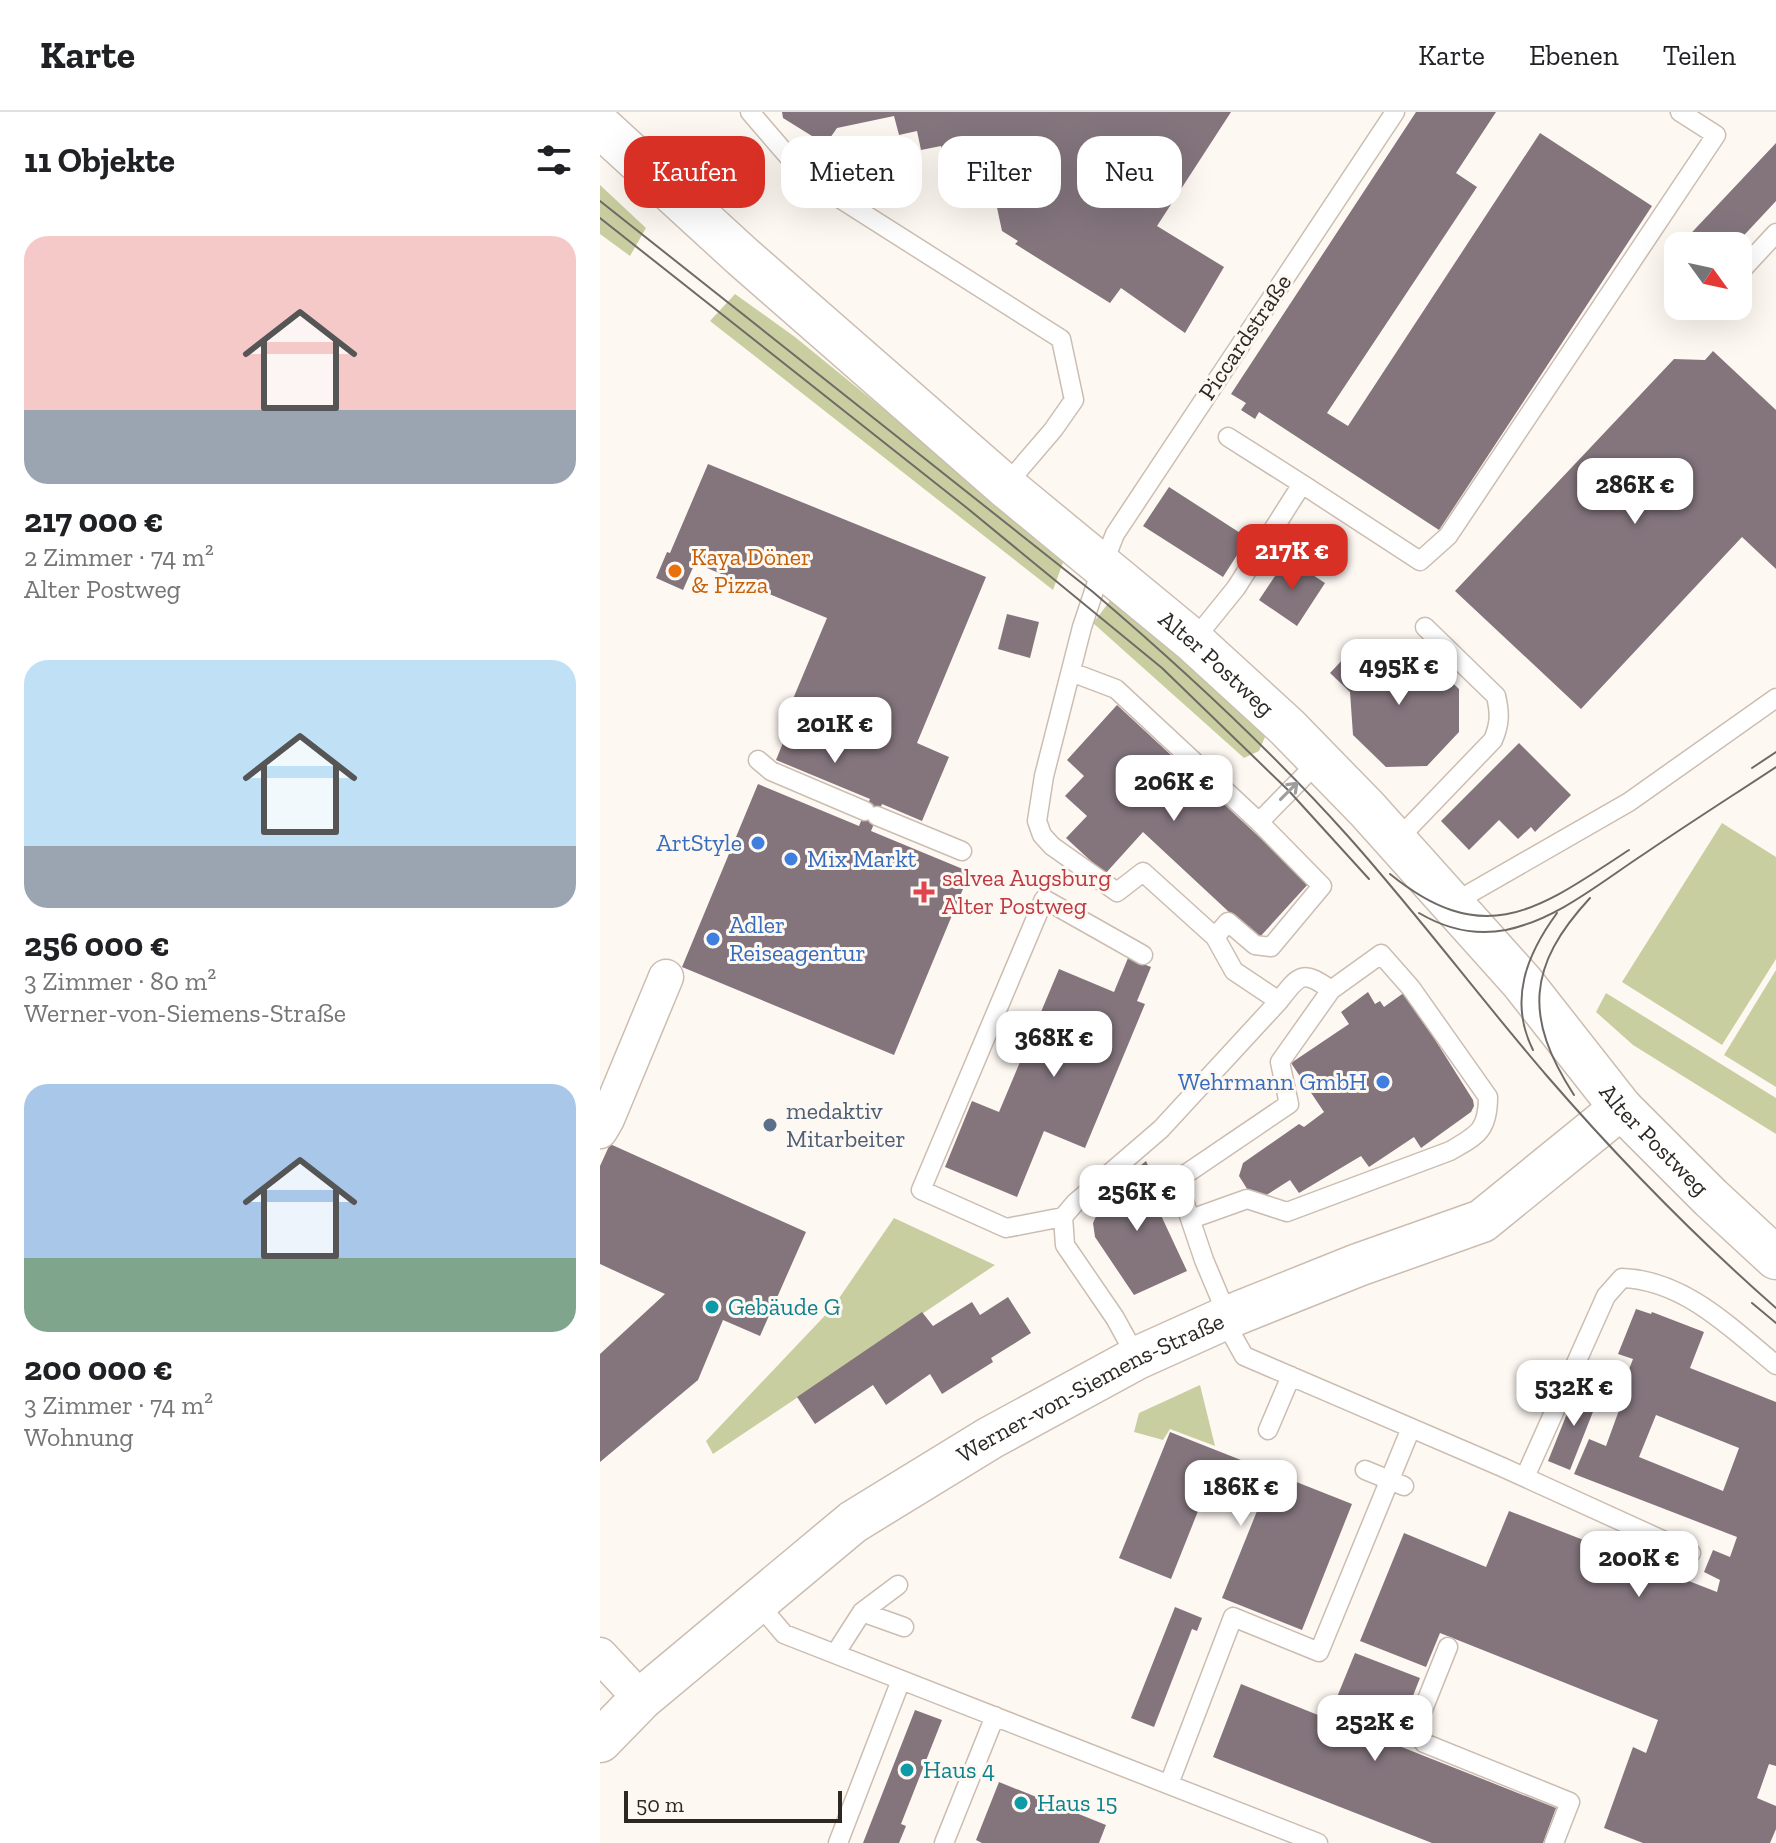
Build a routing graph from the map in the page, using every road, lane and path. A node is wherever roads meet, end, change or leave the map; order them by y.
1 (750, 112) edge
2 (1395, 112) edge
3 (1680, 112) edge
4 (600, 126) edge
5 (1776, 233) edge
6 (1752, 259) edge
7 (1228, 437) dead end
8 (1302, 484) junction
9 (1005, 486) junction
10 (1102, 567) junction
11 (1425, 627) dead end
12 (1193, 641) junction
13 (1071, 672) junction
14 (1776, 698) edge
15 (758, 760) dead end
16 (1320, 760) junction
17 (1259, 822) junction
18 (1396, 841) junction
19 (962, 851) dead end
20 (1453, 903) junction
21 (1215, 937) junction
22 (1143, 955) dead end
23 (666, 977) dead end
24 (1331, 990) junction
25 (1279, 1001) junction
26 (1621, 1108) junction
27 (600, 1131) edge
28 (1063, 1217) junction
29 (1191, 1219) junction
30 (1776, 1258) edge
31 (1226, 1319) junction
32 (1137, 1358) junction
33 (1776, 1365) edge
34 (1291, 1376) junction
35 (1405, 1421) junction
36 (1268, 1430) dead end
37 (1365, 1470) dead end
38 (1525, 1477) junction
39 (1397, 1483) junction
40 (1691, 1553) dead end
41 (898, 1585) dead end
42 (756, 1601) junction
43 (862, 1612) junction
44 (904, 1627) dead end
45 (1448, 1647) dead end
46 (835, 1654) junction
47 (600, 1655) edge
48 (901, 1680) junction
49 (641, 1699) junction
50 (995, 1716) junction
51 (601, 1736) edge
52 (1169, 1784) junction
53 (838, 1843) edge
54 (944, 1843) edge
55 (1318, 1843) edge
56 (1554, 1843) edge

1 - 9 lane
2 - 10 lane, Piccardstraße
3 - 8 lane
4 - 9 street, Alter Postweg
5 - 6 lane
7 - 8 lane
8 - 12 lane
9 - 10 street, Alter Postweg
10 - 12 street, Alter Postweg
10 - 13 lane, Piccardstraße
11 - 18 lane
12 - 16 street, Alter Postweg
13 - 17 lane
13 - 21 lane, Piccardstraße
14 - 20 lane
15 - 19 lane
17 -> 16 lane
16 - 18 street, Alter Postweg
17 - 21 lane
18 - 20 street, Alter Postweg
20 - 26 street, Alter Postweg
21 - 25 lane
22 - 28 lane
23 - 27 street
24 - 25 lane
24 - 29 lane
24 - 29 lane
25 - 28 lane
26 - 30 street, Alter Postweg
26 - 31 street, Werner-von-Siemens-Straße
28 - 32 lane
29 - 31 lane
31 - 32 street, Werner-von-Siemens-Straße
31 - 34 lane
32 - 42 street, Werner-von-Siemens-Straße
33 - 38 lane
34 - 35 lane
34 - 36 lane
35 - 38 lane
35 - 39 lane
37 - 39 lane
38 - 40 lane
39 - 52 lane
41 - 43 lane
42 - 46 lane
42 - 49 street, Werner-von-Siemens-Straße
43 - 44 lane
43 - 46 lane
45 - 56 lane
46 - 48 lane
47 - 49 street
48 - 50 lane
48 - 53 lane
49 - 51 street, Werner-von-Siemens-Straße
50 - 52 lane
50 - 54 lane
52 - 55 lane

